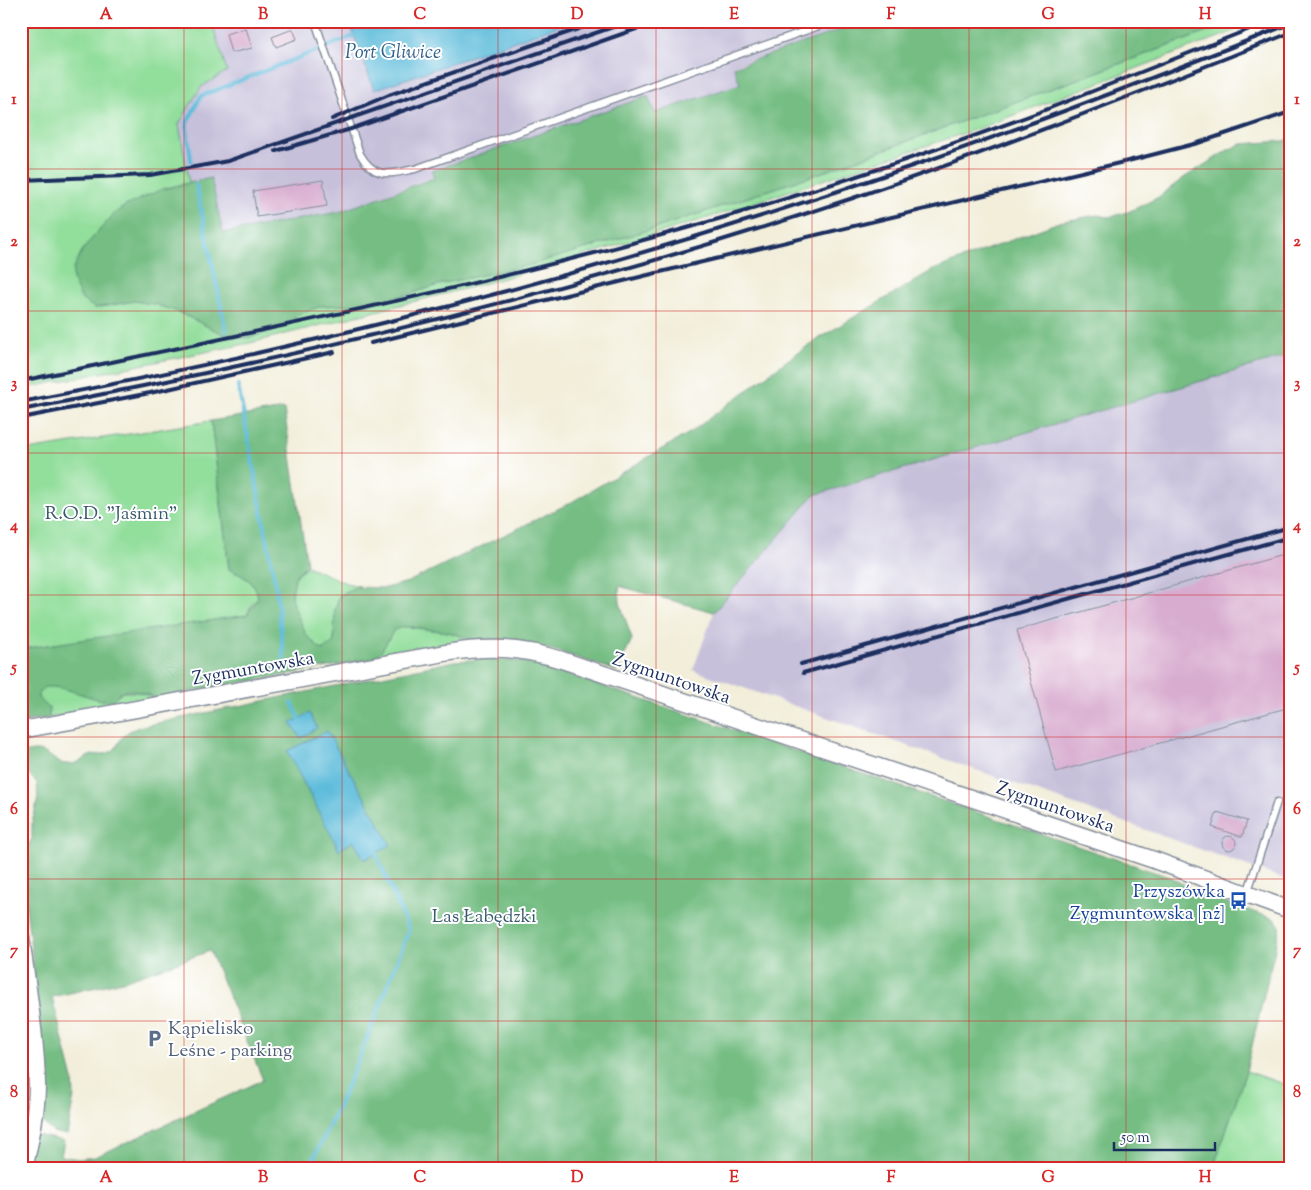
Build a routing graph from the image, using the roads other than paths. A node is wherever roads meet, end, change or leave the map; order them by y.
1 (315, 21) edge
2 (834, 21) edge
3 (21, 730) edge
4 (1277, 802) dead end
5 (1247, 894) junction
6 (1290, 910) edge
7 (21, 937) edge
8 (24, 1169) edge

1 - 2 lane
3 - 5 street, Zygmuntowska
4 - 5 lane
5 - 6 street, Zygmuntowska
7 - 8 street

